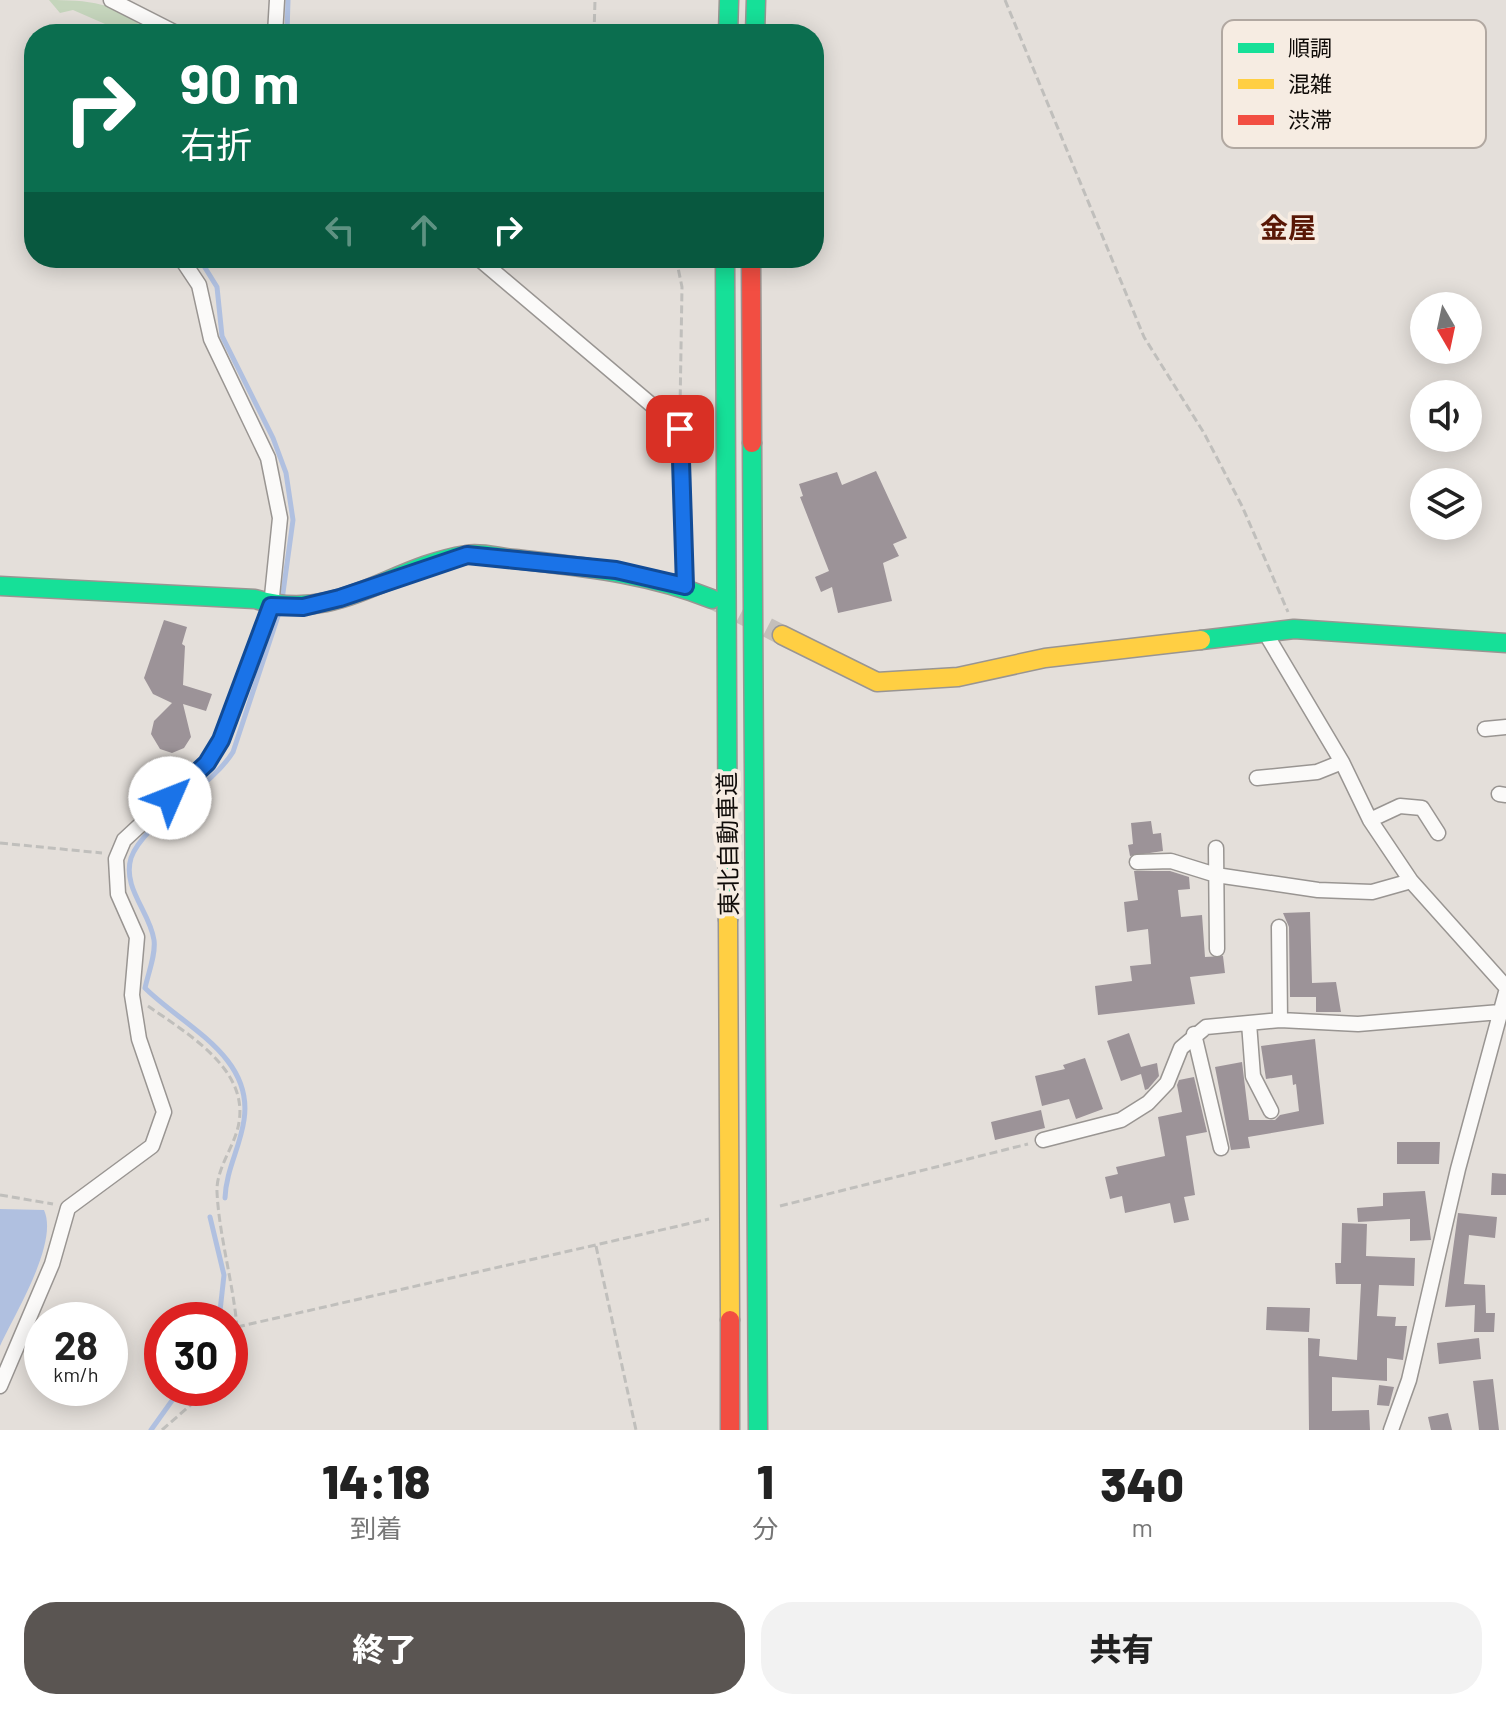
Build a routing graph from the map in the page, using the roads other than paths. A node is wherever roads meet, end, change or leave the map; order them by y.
1 (111, 0) edge
2 (277, 0) edge
3 (729, 0) edge
4 (756, 0) edge
5 (158, 24) edge
6 (276, 24) edge
7 (728, 24) edge
8 (755, 24) edge
9 (188, 268) edge
10 (490, 268) edge
11 (725, 268) edge
12 (751, 268) edge
13 (0, 586) edge
14 (685, 586) junction
15 (712, 599) tunnel mouth
16 (277, 607) junction
17 (1266, 634) junction
18 (782, 635) tunnel mouth
19 (1506, 643) edge
20 (1506, 727) edge
21 (1485, 729) dead end
22 (1342, 762) junction
23 (1257, 778) dead end
24 (1370, 820) junction
25 (1438, 833) dead end
26 (1216, 848) dead end
27 (1137, 862) dead end
28 (1216, 875) junction
29 (1411, 881) junction
30 (1279, 927) dead end
31 (1217, 949) dead end
32 (1506, 990) edge
33 (1500, 1012) junction
34 (1280, 1020) junction
35 (1249, 1023) junction
36 (1194, 1034) junction
37 (1271, 1111) dead end
38 (1043, 1140) road end
39 (1221, 1148) dead end
40 (0, 1386) edge
41 (730, 1430) edge
42 (758, 1430) edge
43 (1391, 1430) edge

1 - 5 street
2 - 6 street
3 - 7 main road
4 - 8 main road
9 - 16 street
10 - 14 street
11 - 41 main road, 東北自動車道
12 - 42 main road, 東北自動車道
13 - 16 main road
14 - 15 main road
14 - 16 main road
16 - 40 street
17 - 18 main road
17 - 19 main road
17 - 22 street
20 - 21 street
22 - 23 street
22 - 24 street
24 - 25 street
24 - 29 street
26 - 28 street
27 - 28 street
28 - 29 street
28 - 31 street
29 - 32 street
30 - 34 street
32 - 33 street
33 - 34 street
33 - 43 street
34 - 35 street
35 - 36 street
35 - 37 street
36 - 38 street
36 - 39 street

